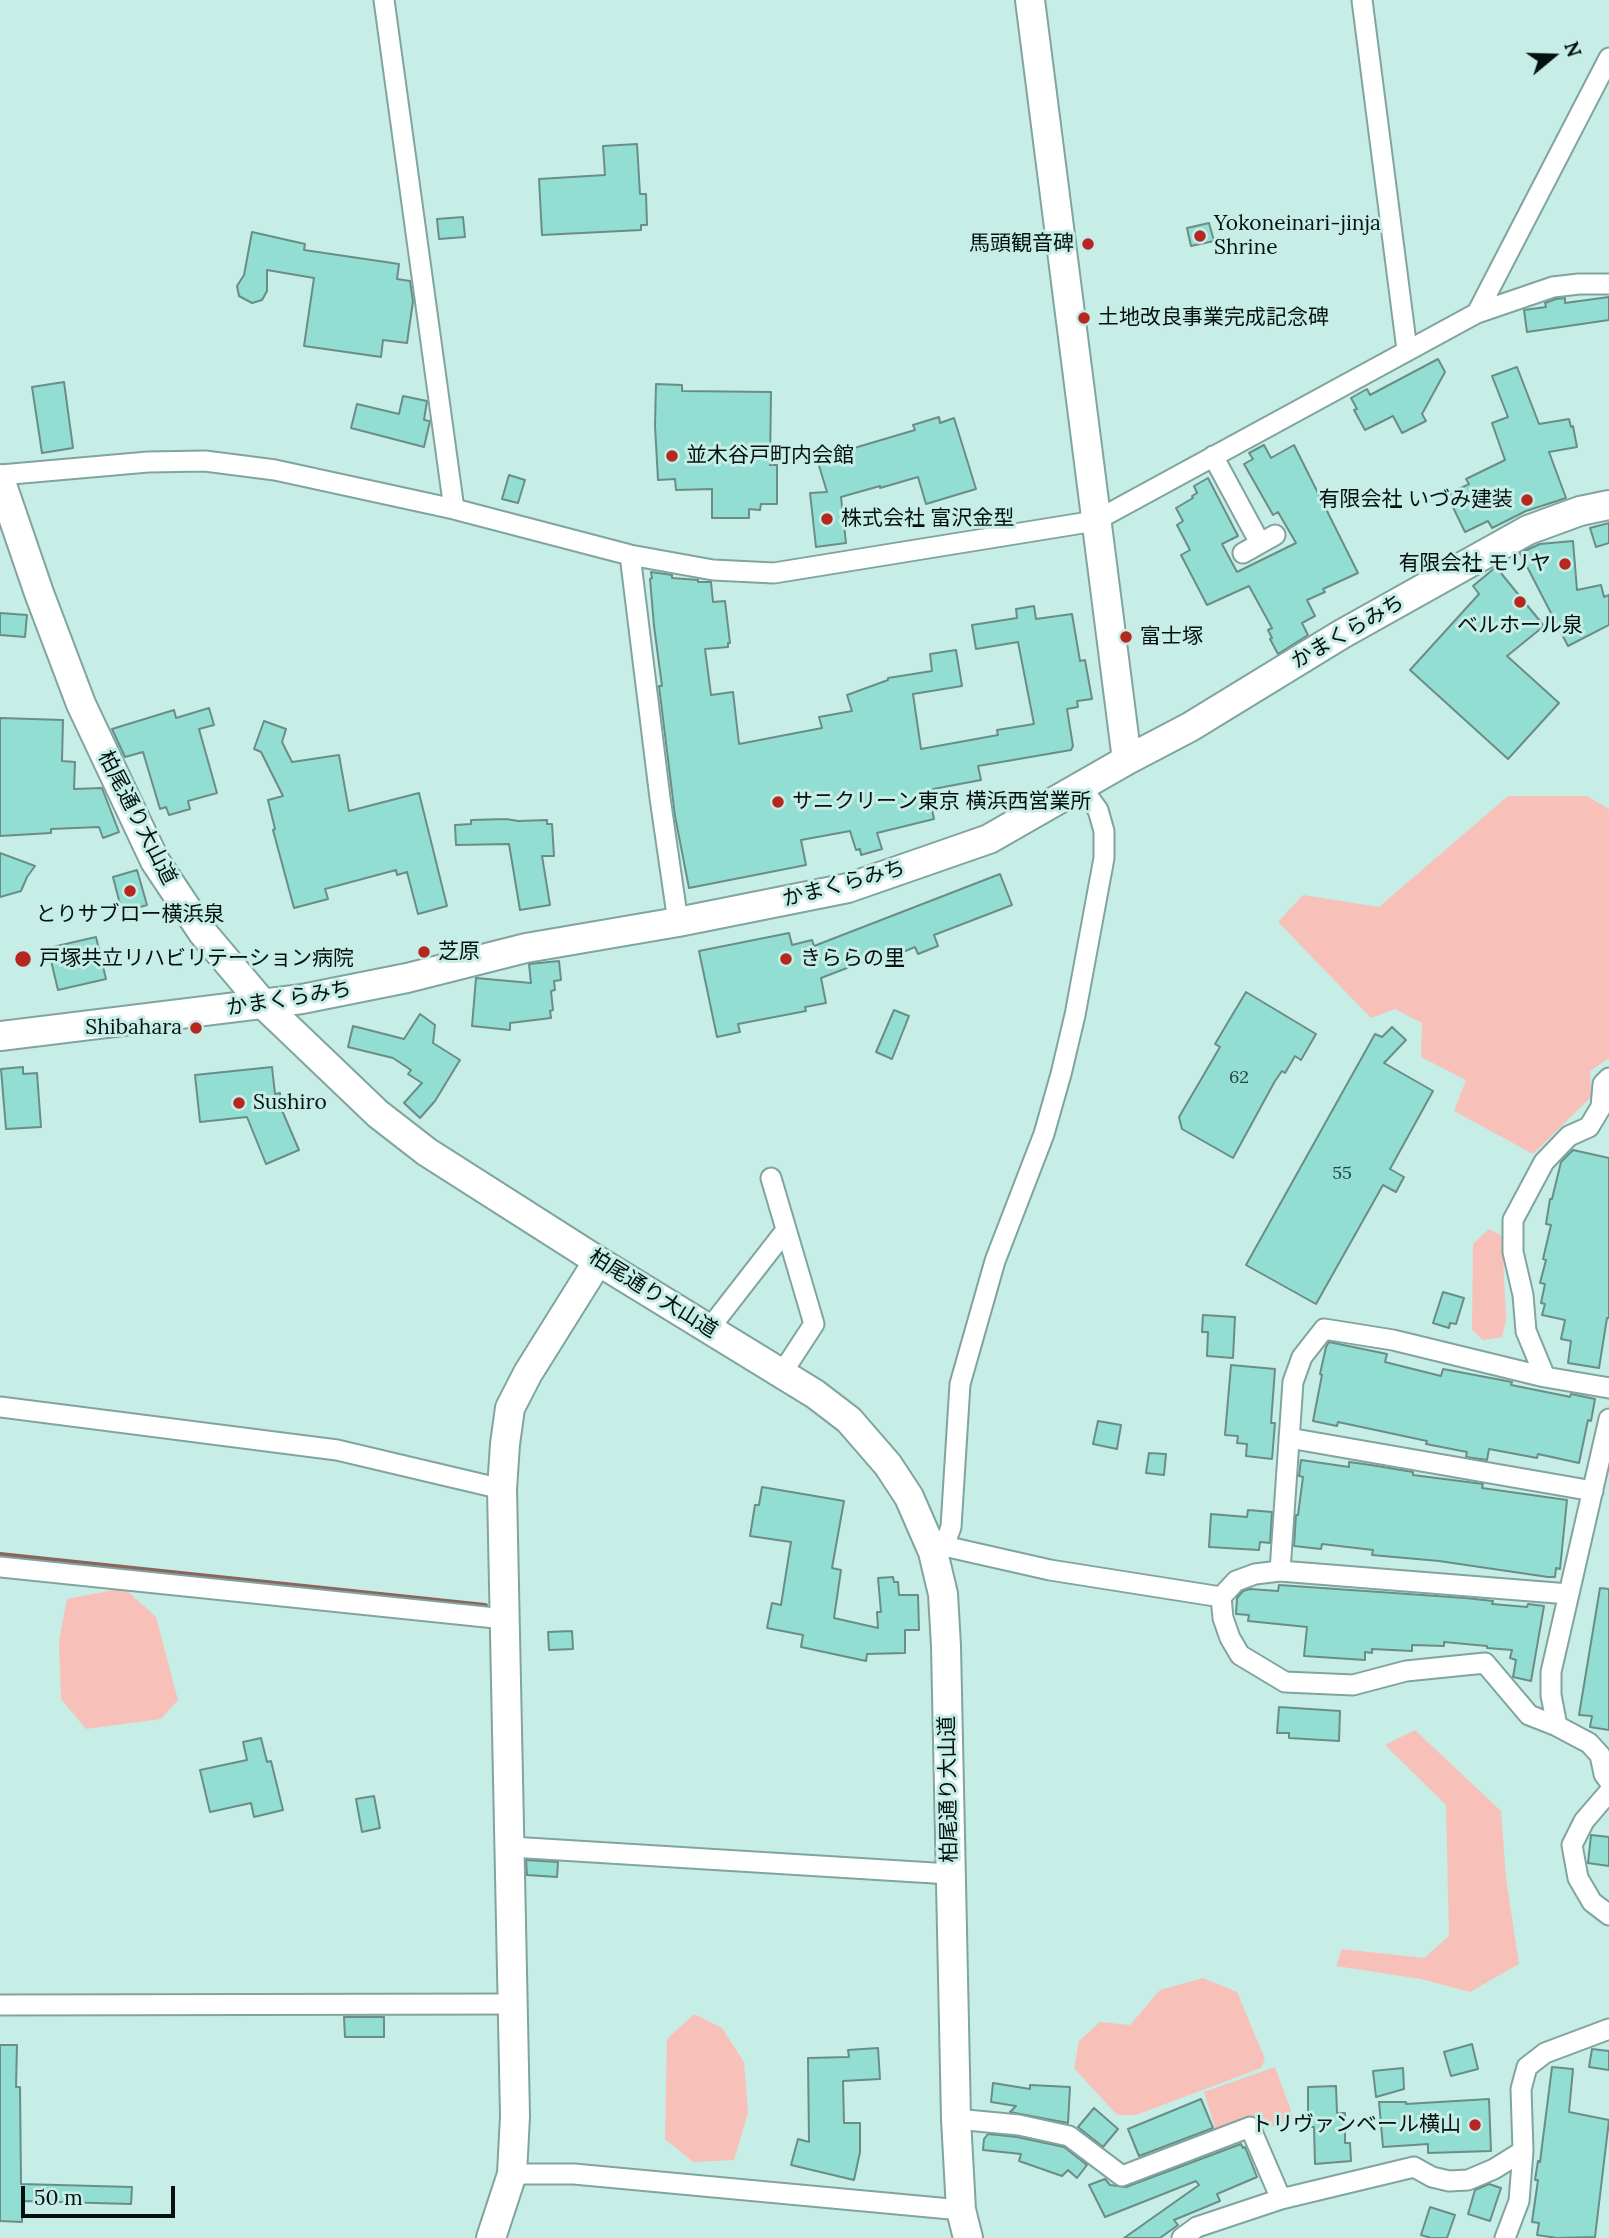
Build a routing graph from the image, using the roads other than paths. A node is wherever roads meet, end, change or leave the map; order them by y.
1 (384, 0) edge
2 (1030, 0) edge
3 (1362, 0) edge
4 (1609, 58) edge
5 (1609, 284) edge
6 (1477, 313) junction
7 (1407, 350) junction
8 (1213, 456) junction
9 (0, 477) edge
10 (1609, 505) edge
11 (454, 509) junction
12 (1095, 521) junction
13 (1259, 544) dead end
14 (630, 555) junction
15 (1127, 760) junction
16 (1083, 788) junction
17 (678, 922) junction
18 (264, 1004) junction
19 (0, 1036) edge
20 (1609, 1078) edge
21 (771, 1178) dead end
22 (786, 1230) junction
23 (597, 1261) junction
24 (709, 1329) junction
25 (782, 1373) junction
26 (1545, 1377) junction
27 (1609, 1388) edge
28 (0, 1407) edge
29 (1609, 1419) edge
30 (1289, 1438) junction
31 (502, 1489) junction
32 (1593, 1491) junction
33 (939, 1549) junction
34 (0, 1567) edge
35 (1280, 1571) junction
36 (1569, 1594) junction
37 (1221, 1597) junction
38 (505, 1619) junction
39 (1557, 1726) junction
40 (1609, 1781) edge
41 (1609, 1792) edge
42 (511, 1847) junction
43 (950, 1874) junction
44 (1609, 1915) edge
45 (513, 2004) junction
46 (0, 2005) edge
47 (1609, 2029) edge
48 (956, 2119) junction
49 (1523, 2151) junction
50 (512, 2174) junction
51 (1281, 2199) junction
52 (961, 2210) junction
53 (491, 2238) edge
54 (968, 2238) edge
55 (1182, 2238) edge
56 (1505, 2238) edge

1 - 11 street
2 - 12 street
3 - 7 street
4 - 6 street
5 - 6 street
6 - 7 street
7 - 8 street
8 - 12 street
8 - 13 street
9 - 11 street
9 - 18 street, 柏尾通り大山道
10 - 15 street, かまくらみち
11 - 14 street
12 - 14 street
12 - 15 street
14 - 17 street
15 - 16 street, かまくらみち
16 - 17 street, かまくらみち
16 - 33 street
17 - 18 street, かまくらみち
18 - 19 street, かまくらみち
18 - 23 street, 柏尾通り大山道
20 - 26 street
21 - 22 street
22 - 24 street
22 - 25 street
23 - 24 street, 柏尾通り大山道
23 - 31 street
24 - 25 street, 柏尾通り大山道
25 - 33 street, 柏尾通り大山道
26 - 27 street
26 - 30 street
28 - 31 street
29 - 32 street
30 - 32 street
30 - 35 street
31 - 38 street
32 - 36 street
33 - 37 street
33 - 43 street, 柏尾通り大山道
34 - 38 street
35 - 36 street
35 - 37 street
36 - 39 street
37 - 39 street
38 - 42 street
39 - 40 street
41 - 44 street
42 - 43 street
42 - 45 street
43 - 48 street, 柏尾通り大山道
45 - 46 street
45 - 50 street
47 - 49 street
48 - 51 street
48 - 52 street, 柏尾通り大山道
49 - 51 street
49 - 56 street
50 - 52 street
50 - 53 street
51 - 55 street
52 - 54 street, 柏尾通り大山道

